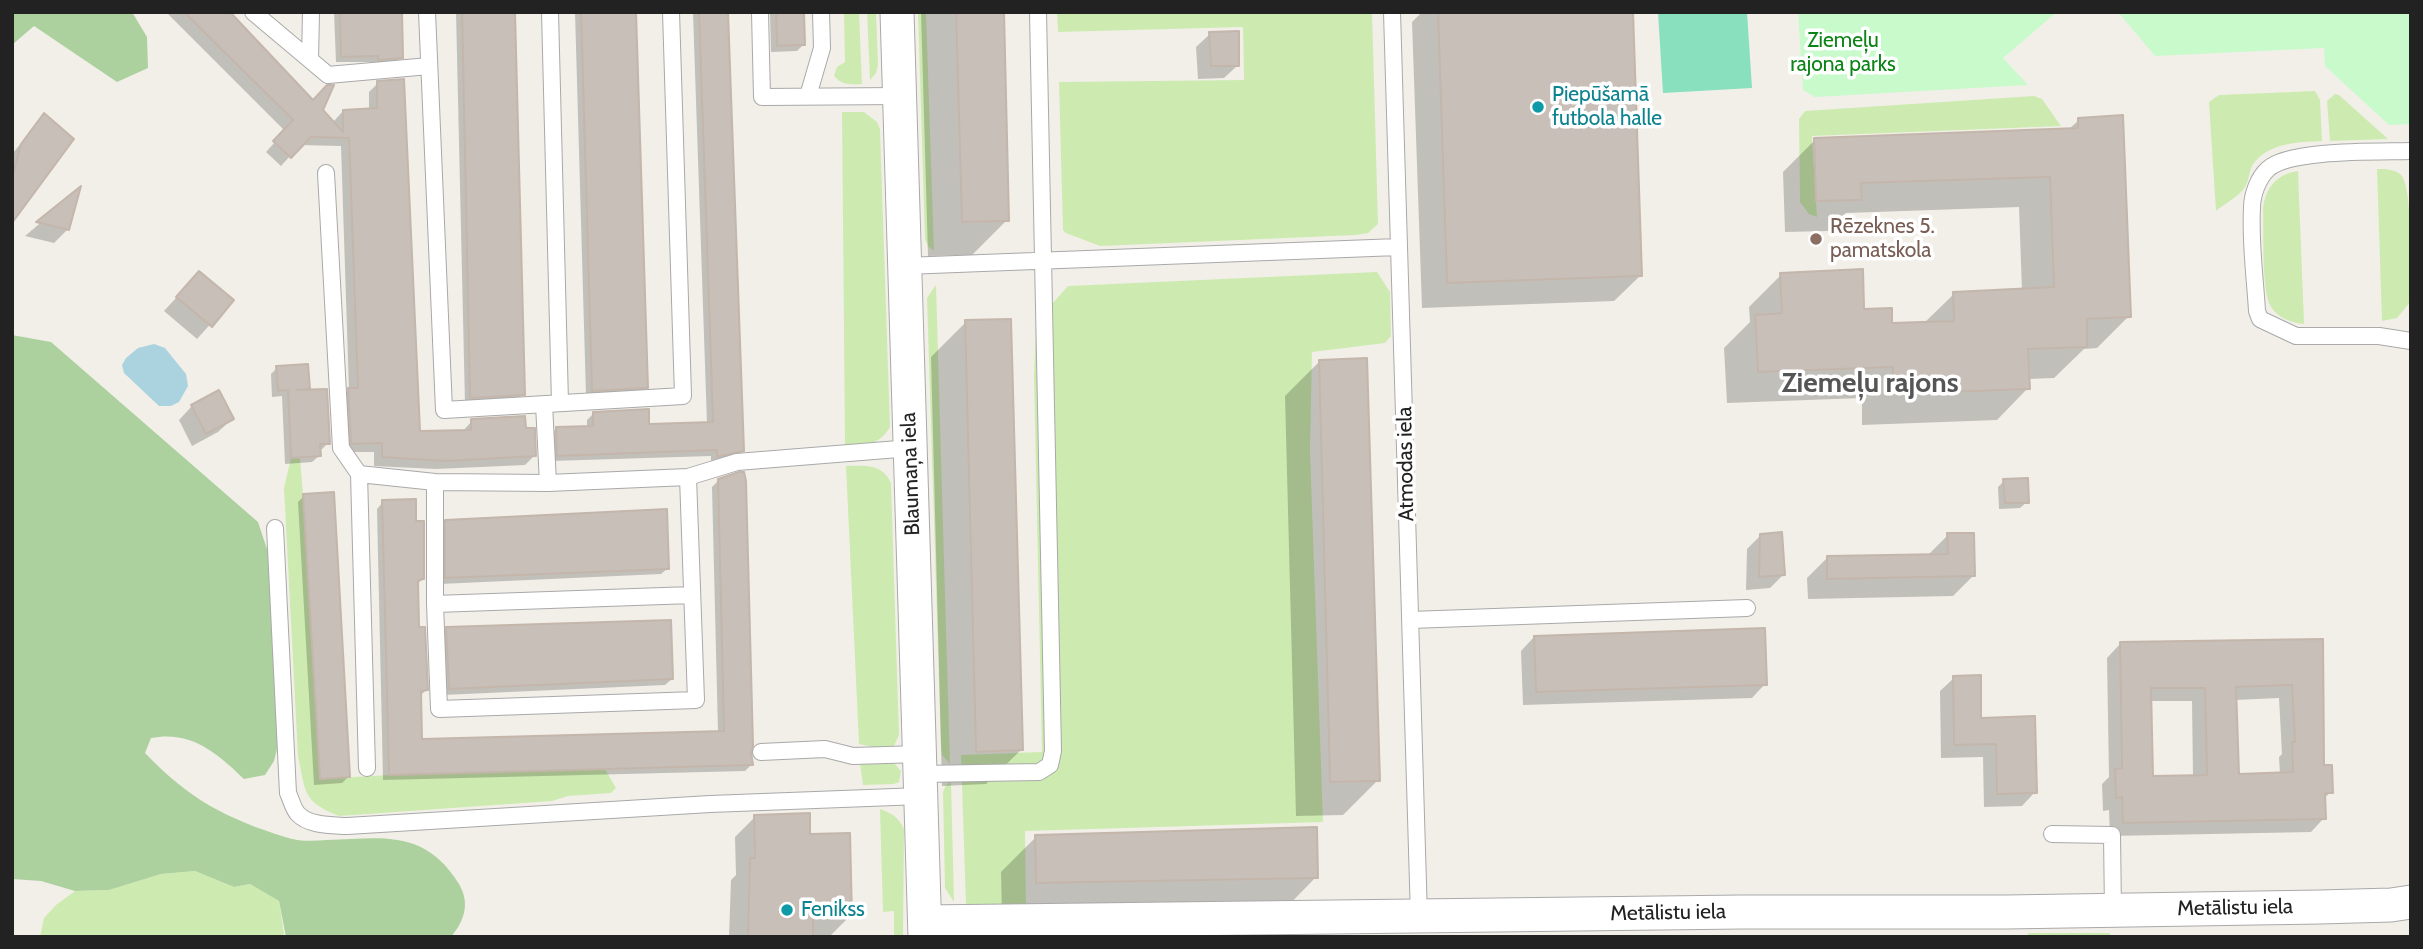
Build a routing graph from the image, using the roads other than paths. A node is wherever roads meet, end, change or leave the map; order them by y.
1 (253, 12) edge
2 (311, 12) edge
3 (427, 12) edge
4 (550, 12) edge
5 (671, 12) edge
6 (897, 12) edge
7 (1038, 12) edge
8 (1392, 12) edge
9 (821, 13) edge
10 (765, 15) edge
11 (804, 15) dead end
12 (310, 60) junction
13 (429, 66) junction
14 (808, 96) junction
15 (900, 96) junction
16 (2411, 151) edge
17 (326, 173) dead end
18 (1398, 247) junction
19 (1042, 262) junction
20 (905, 266) junction
21 (2411, 341) edge
22 (552, 403) junction
23 (911, 448) junction
24 (359, 474) junction
25 (688, 477) junction
26 (435, 482) junction
27 (548, 483) junction
28 (275, 528) dead end
29 (692, 595) junction
30 (435, 604) junction
31 (1747, 608) dead end
32 (1410, 620) junction
33 (761, 752) dead end
34 (367, 768) dead end
35 (920, 774) junction
36 (2052, 834) dead end
37 (2411, 902) edge
38 (2113, 911) junction
39 (1419, 916) junction
40 (925, 929) edge

1 - 12 lane
2 - 12 lane
3 - 13 lane
4 - 22 lane
5 - 22 lane
6 - 15 street, Blaumaņa iela
7 - 19 lane
8 - 18 lane, Atmodas iela
9 - 11 lane
9 - 14 lane
10 - 14 lane
12 - 13 lane
13 - 22 lane
14 - 15 lane
15 - 20 street, Blaumaņa iela
16 - 21 lane
17 - 24 lane
18 - 19 lane
18 - 32 lane, Atmodas iela
19 - 20 lane
19 - 35 lane
20 - 23 street, Blaumaņa iela
22 - 27 lane
23 - 25 lane
23 - 35 street, Blaumaņa iela
24 - 26 lane
24 - 34 lane
25 - 27 lane
25 - 29 lane
26 - 27 lane
26 - 30 lane
28 - 35 lane
29 - 30 lane
29 - 30 lane
31 - 32 lane
32 - 39 lane, Atmodas iela
33 - 35 lane
35 - 40 street, Blaumaņa iela
36 - 38 lane
37 - 38 street, Metālistu iela
38 - 39 street, Metālistu iela
39 - 40 street, Metālistu iela

